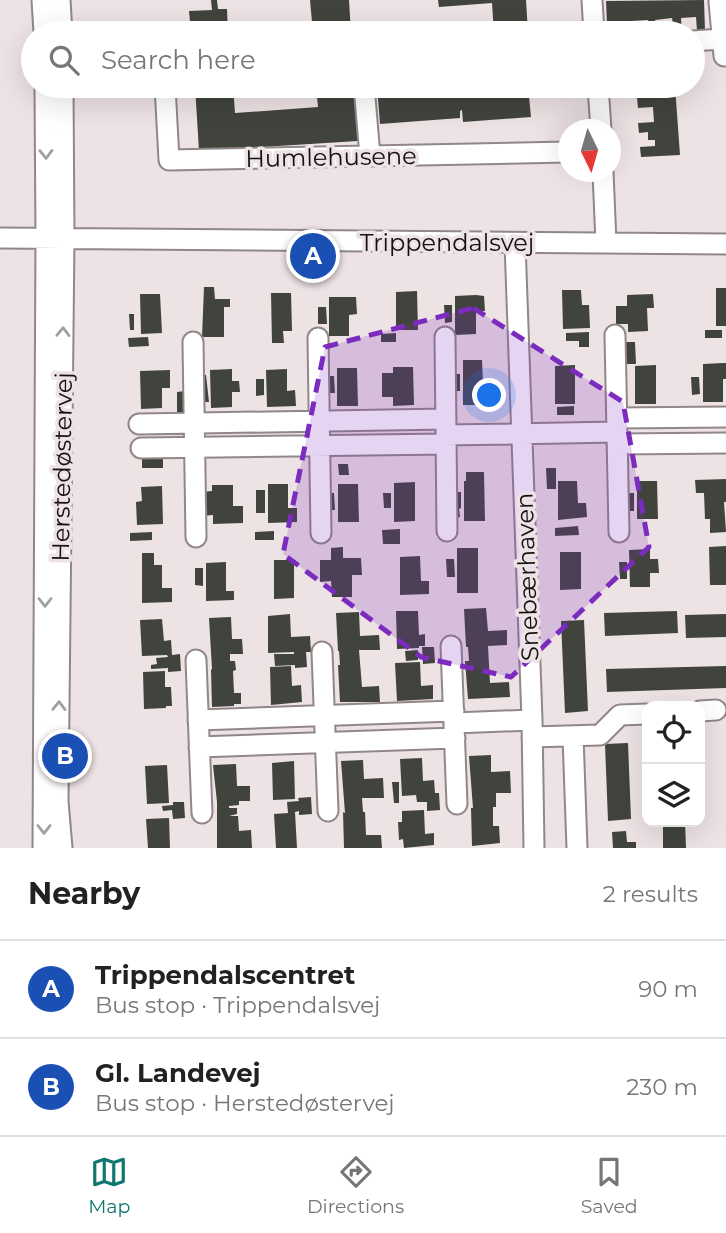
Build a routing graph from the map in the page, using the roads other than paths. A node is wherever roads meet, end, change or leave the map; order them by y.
1 (42, 0) edge
2 (60, 0) edge
3 (592, 0) edge
4 (726, 2) edge
5 (43, 21) edge
6 (61, 21) edge
7 (593, 21) edge
8 (705, 43) edge
9 (724, 47) edge
10 (46, 98) edge
11 (62, 98) edge
12 (166, 98) edge
13 (365, 98) edge
14 (599, 98) edge
15 (600, 119) edge
16 (558, 152) edge
17 (370, 156) junction
18 (603, 182) edge
19 (606, 235) junction
20 (0, 238) edge
21 (55, 238) junction
22 (515, 243) junction
23 (726, 244) edge
24 (615, 335) dead end
25 (444, 337) dead end
26 (318, 338) dead end
27 (193, 342) dead end
28 (726, 417) edge
29 (319, 421) junction
30 (194, 423) junction
31 (139, 424) dead end
32 (617, 432) junction
33 (446, 433) junction
34 (521, 433) junction
35 (726, 443) edge
36 (319, 446) junction
37 (141, 448) dead end
38 (195, 448) junction
39 (447, 531) dead end
40 (620, 532) dead end
41 (321, 533) dead end
42 (196, 537) dead end
43 (452, 646) dead end
44 (322, 652) dead end
45 (196, 660) dead end
46 (642, 714) edge
47 (324, 716) junction
48 (198, 720) junction
49 (454, 724) junction
50 (532, 729) junction
51 (573, 736) junction
52 (326, 743) junction
53 (199, 747) junction
54 (457, 804) dead end
55 (328, 811) dead end
56 (202, 813) dead end
57 (43, 848) edge
58 (62, 848) edge
59 (534, 848) edge
60 (577, 848) edge

1 - 5 street
2 - 6 street
3 - 7 street
4 - 9 street
8 - 9 street
10 -> 21 street, Herstedøstervej
11 - 21 street, Herstedøstervej
12 - 17 street, Humlehusene
13 - 17 street
14 - 15 street
16 - 17 street, Humlehusene
18 - 19 street
19 - 22 street, Trippendalsvej
19 - 23 street, Trippendalsvej
20 - 21 street, Trippendalsvej
21 - 22 street, Trippendalsvej
21 -> 57 street, Herstedøstervej
58 -> 21 street, Herstedøstervej
22 - 34 street, Snebærhaven
24 - 32 street
25 - 33 street
26 - 29 street
27 - 30 street
28 - 32 street
29 - 30 street
29 - 33 street
29 - 36 street
30 - 31 street
30 - 38 street
32 - 34 street
32 - 35 street
32 - 40 street
33 - 34 street
33 - 36 street
33 - 39 street
34 - 50 street, Snebærhaven
36 - 38 street
36 - 41 street
37 - 38 street
38 - 42 street
43 - 49 street
44 - 47 street
45 - 48 street
46 - 51 street
47 - 48 street
47 - 49 street
47 - 52 street
48 - 53 street
49 - 50 street
49 - 52 street
49 - 54 street
50 - 51 street
50 - 59 street, Snebærhaven
51 - 60 street
52 - 53 street
52 - 55 street
53 - 56 street

